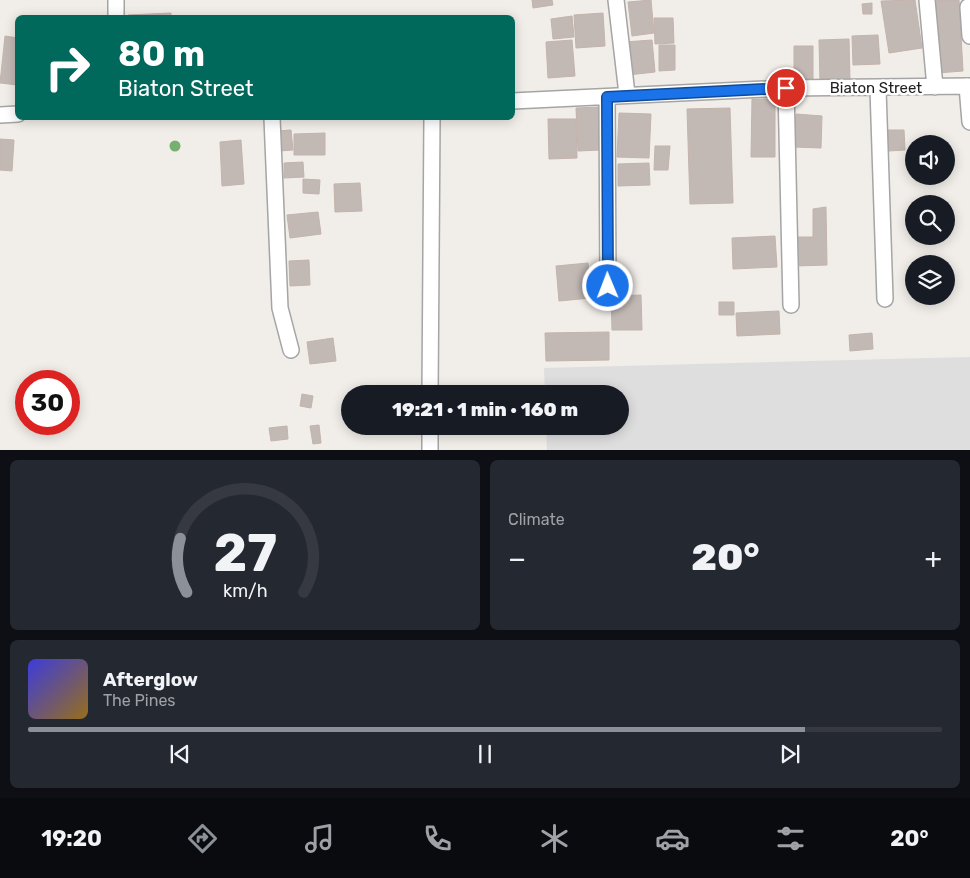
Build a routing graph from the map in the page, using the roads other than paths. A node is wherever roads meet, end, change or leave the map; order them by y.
1 (116, 0) edge
2 (616, 0) edge
3 (928, 0) edge
4 (968, 7) dead end
5 (116, 15) edge
6 (970, 36) edge
7 (968, 86) edge
8 (935, 87) junction
9 (786, 88) junction
10 (878, 89) junction
11 (627, 94) junction
12 (607, 97) junction
13 (515, 101) edge
14 (15, 114) edge
15 (0, 115) edge
16 (272, 120) edge
17 (432, 120) edge
18 (970, 122) edge
19 (608, 286) dead end
20 (885, 299) dead end
21 (791, 305) dead end
22 (292, 350) dead end
23 (430, 385) edge
24 (430, 435) edge
25 (430, 450) edge

1 - 5 street
2 - 11 street
3 - 8 street
4 - 6 street
7 - 8 street, Biaton Street
7 - 18 street
8 - 10 street, Biaton Street
9 - 10 street, Biaton Street
9 - 11 street, Biaton Street
9 - 21 street
10 - 20 street
11 - 12 street, Biaton Street
12 - 13 street, Biaton Street
12 - 19 street
14 - 15 street
16 - 22 street
17 - 23 street
24 - 25 street

